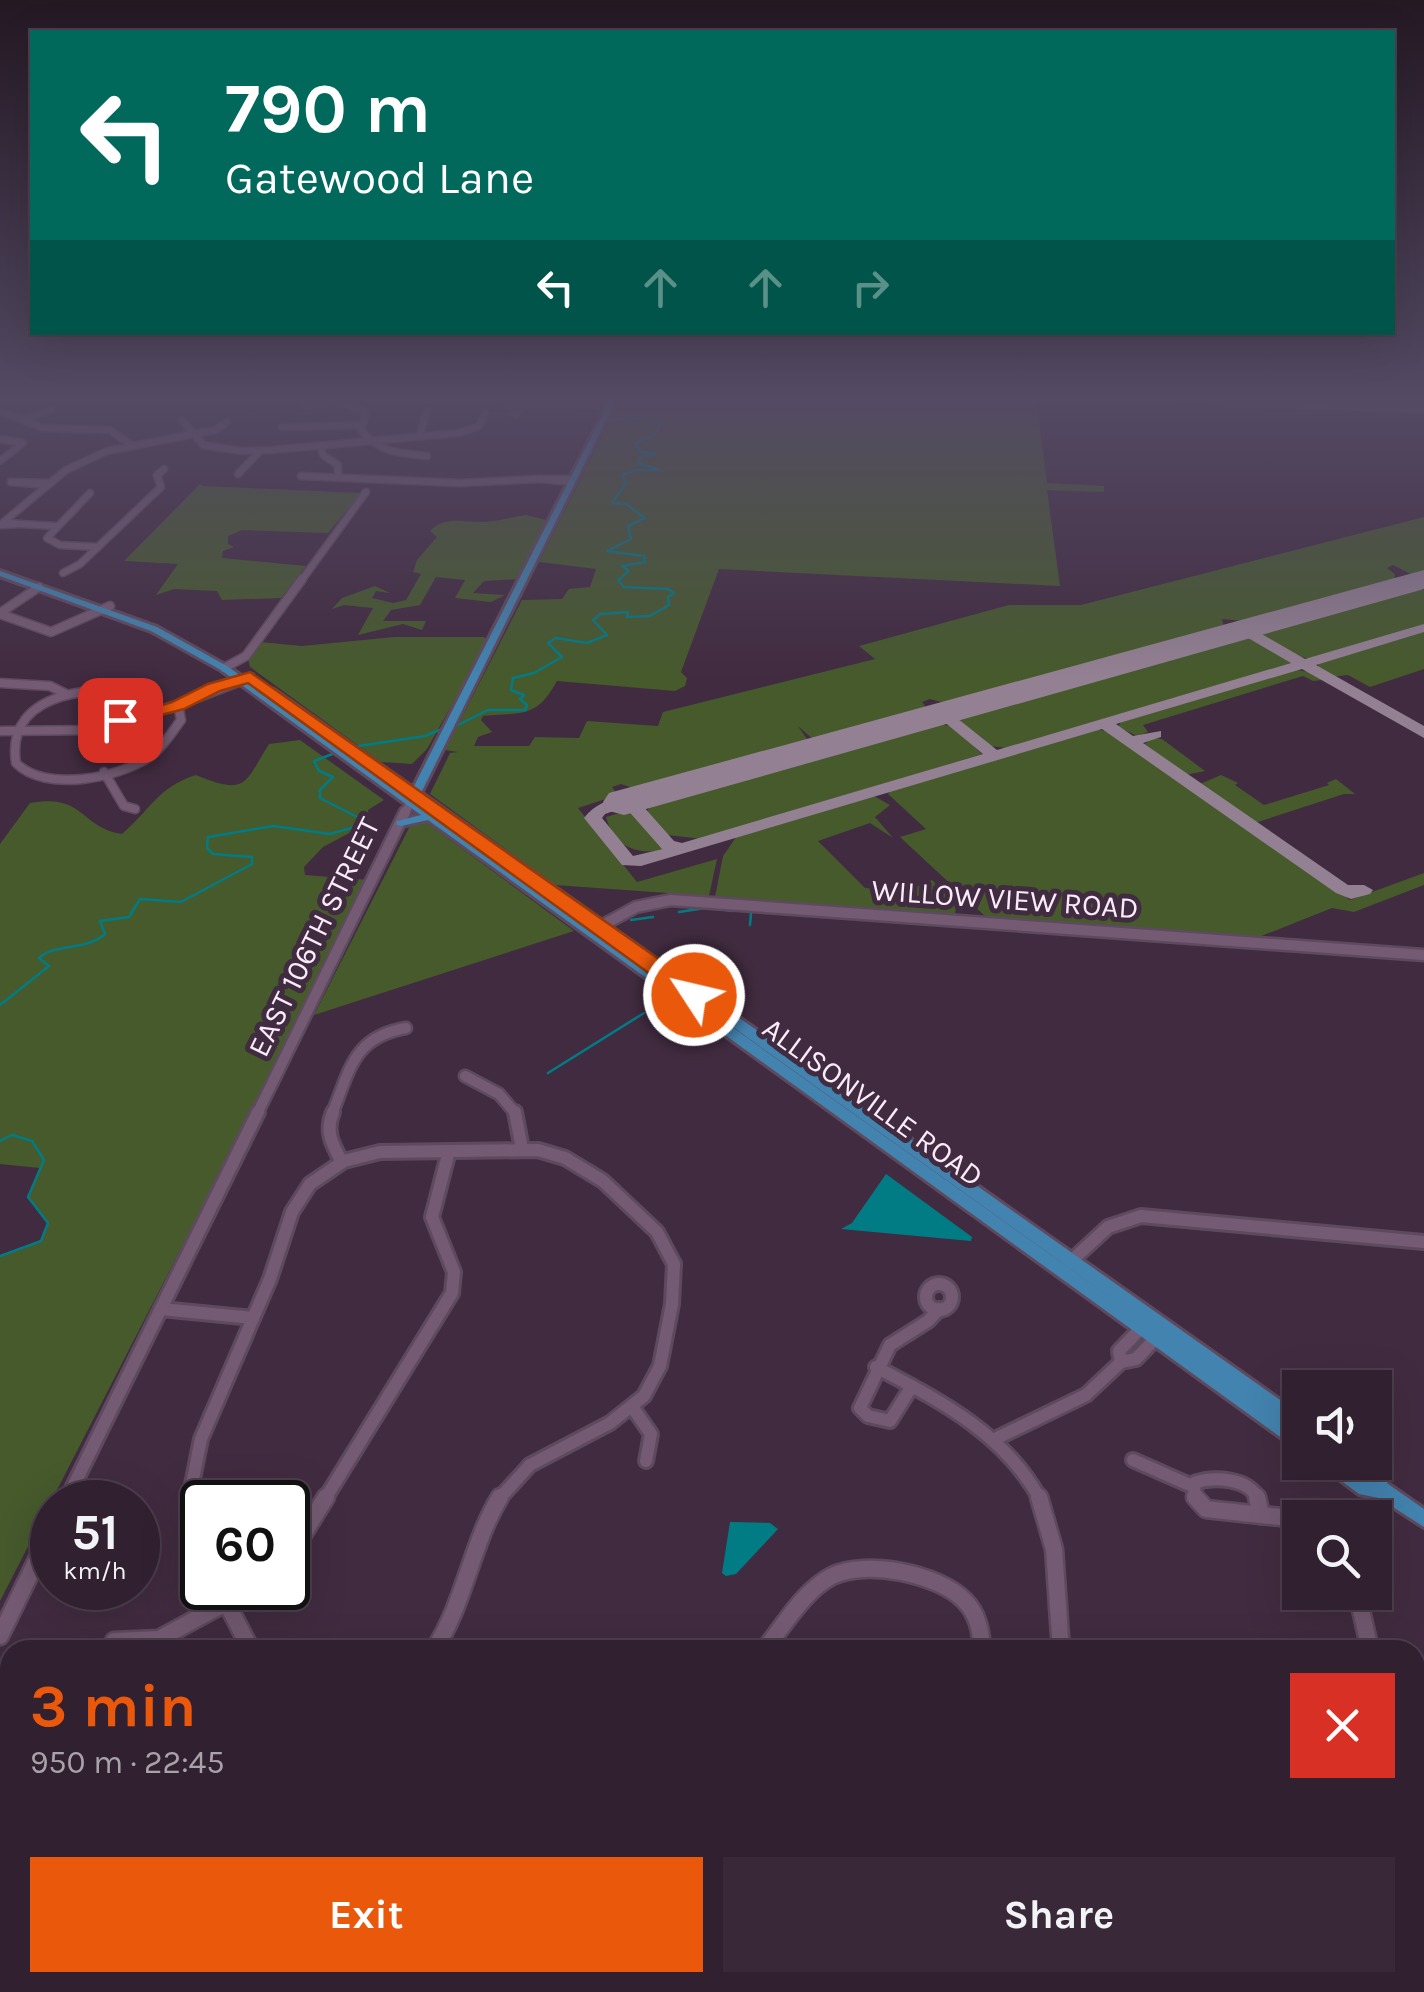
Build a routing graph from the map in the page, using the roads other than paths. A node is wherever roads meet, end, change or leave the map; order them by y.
1 (41, 491) edge
2 (158, 491) edge
3 (567, 491) edge
4 (366, 492) dead end
5 (90, 493) dead end
6 (1, 524) edge
7 (56, 526) junction
8 (98, 547) junction
9 (0, 570) edge
10 (63, 573) dead end
11 (44, 588) junction
12 (103, 607) junction
13 (0, 614) edge
14 (228, 666) junction
15 (249, 681) junction
16 (0, 683) edge
17 (66, 694) junction
18 (153, 696) dead end
19 (178, 705) junction
20 (0, 730) edge
21 (20, 730) junction
22 (352, 756) junction
23 (428, 771) junction
24 (104, 772) junction
25 (392, 778) junction
26 (413, 799) junction
27 (135, 809) dead end
28 (429, 817) junction
29 (401, 823) junction
30 (594, 930) junction
31 (1424, 954) edge
32 (406, 1028) dead end
33 (465, 1076) dead end
34 (522, 1149) junction
35 (449, 1151) junction
36 (342, 1162) junction
37 (1424, 1242) edge
38 (1066, 1266) junction
39 (161, 1309) junction
40 (939, 1309) dead end
41 (253, 1318) junction
42 (1154, 1328) junction
43 (876, 1367) junction
44 (912, 1386) junction
45 (633, 1408) junction
46 (1282, 1411) edge
47 (1282, 1428) edge
48 (997, 1438) junction
49 (1132, 1460) dead end
50 (646, 1461) dead end
51 (77, 1480) edge
52 (190, 1480) edge
53 (1354, 1480) edge
54 (1376, 1480) edge
55 (1192, 1486) junction
56 (1382, 1490) junction
57 (1261, 1515) junction
58 (1282, 1517) edge
59 (1424, 1520) edge
60 (310, 1523) edge
61 (30, 1574) edge
62 (201, 1610) edge
63 (231, 1610) edge
64 (1361, 1610) edge
65 (0, 1636) edge
66 (114, 1640) dead end
67 (246, 1640) edge
68 (440, 1640) edge
69 (772, 1640) edge
70 (981, 1640) edge
71 (1060, 1640) edge
72 (1368, 1640) edge

1 - 6 street
2 - 8 street
3 - 23 main road, EAST 106TH STREET
4 - 14 street
5 - 7 street
6 - 7 street
7 - 8 street
8 - 10 street
9 - 11 main road, ALLISONVILLE ROAD
9 - 12 main road, ALLISONVILLE ROAD
11 - 12 main road, ALLISONVILLE ROAD
11 - 13 street
12 - 13 street
12 - 14 main road, ALLISONVILLE ROAD
14 - 15 main road, ALLISONVILLE ROAD
15 - 19 street
15 - 22 main road, ALLISONVILLE ROAD
16 - 17 street
17 - 18 street
17 - 21 street
19 - 21 street
19 - 24 street
20 - 21 street
21 - 24 street
22 - 25 main road, ALLISONVILLE ROAD
22 - 26 main road, ALLISONVILLE ROAD
23 - 25 main road
23 - 26 main road, EAST 106TH STREET
24 - 27 street
25 - 26 main road, ALLISONVILLE ROAD
26 - 28 main road, ALLISONVILLE ROAD
26 - 29 street, EAST 106TH STREET
26 - 30 main road, ALLISONVILLE ROAD
28 - 29 main road
28 - 30 main road, ALLISONVILLE ROAD
29 - 39 street, EAST 106TH STREET
30 - 31 street, WILLOW VIEW ROAD
30 - 38 main road, ALLISONVILLE ROAD
32 - 36 street
33 - 34 street
34 - 35 street
34 - 45 street
35 - 36 street
35 - 60 street
36 - 41 street
37 - 38 street
38 - 42 main road, ALLISONVILLE ROAD
39 - 41 street
39 - 51 street, EAST 106TH STREET
40 - 43 street
41 - 52 street
42 - 46 main road, ALLISONVILLE ROAD
42 - 47 main road, ALLISONVILLE ROAD
42 - 48 street
43 - 44 street
43 - 44 street
44 - 48 street
45 - 50 street
45 - 68 street
48 - 71 street
49 - 55 street
53 - 56 main road
54 - 56 main road
55 - 57 street
55 - 57 street
56 - 59 main road
57 - 58 street
61 - 65 street
62 - 66 street
63 - 67 street
64 - 72 street
69 - 70 street

